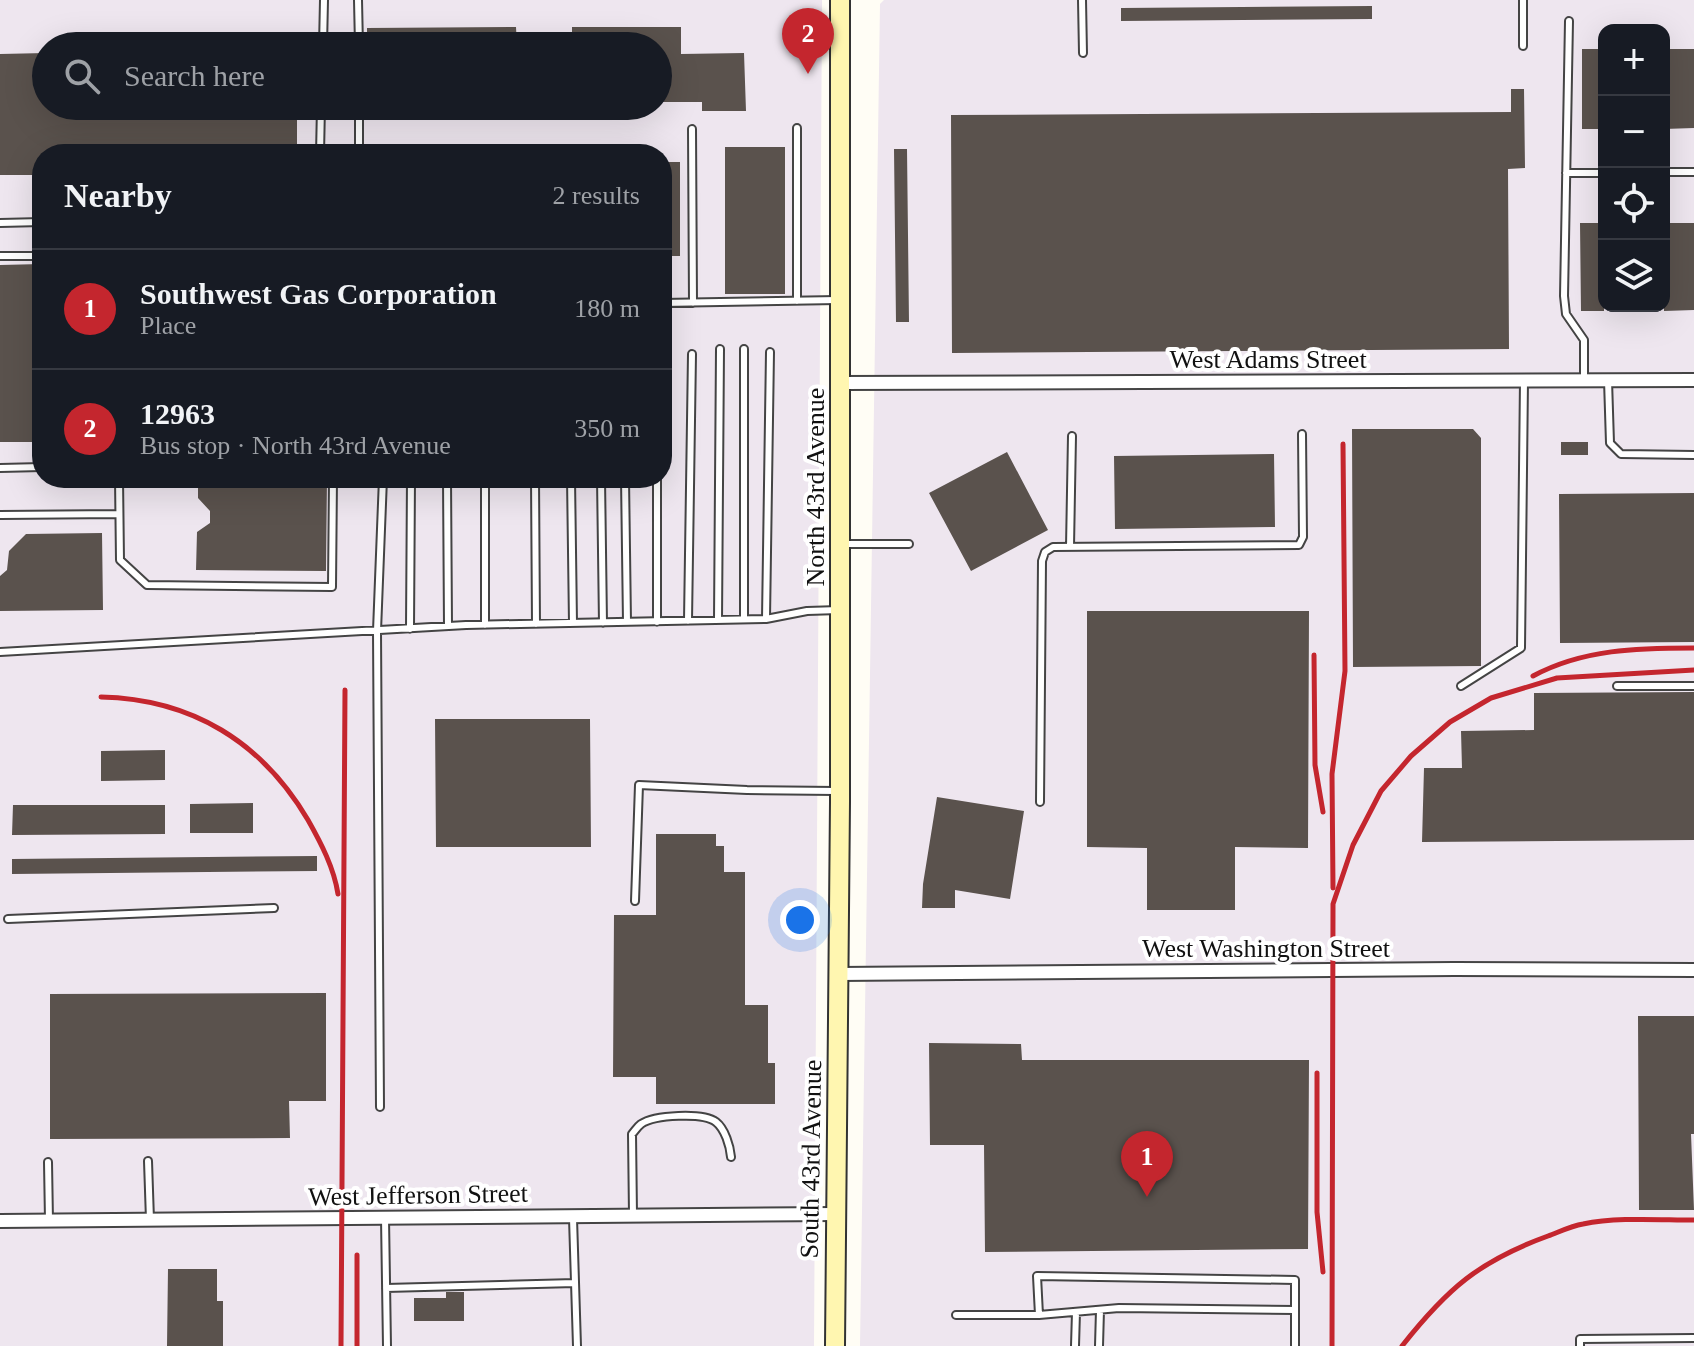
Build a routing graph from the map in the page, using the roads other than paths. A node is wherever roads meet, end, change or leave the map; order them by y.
1 (324, 0) edge
2 (358, 0) edge
3 (840, 0) edge
4 (1082, 0) edge
5 (1523, 0) edge
6 (1569, 21) dead end
7 (323, 32) edge
8 (359, 32) edge
9 (1523, 46) dead end
10 (1083, 53) dead end
11 (321, 120) edge
12 (359, 120) edge
13 (797, 128) dead end
14 (692, 129) dead end
15 (320, 144) edge
16 (359, 144) edge
17 (1670, 172) edge
18 (1694, 172) edge
19 (1566, 173) junction
20 (1598, 173) edge
21 (32, 222) edge
22 (0, 223) edge
23 (0, 256) edge
24 (32, 256) edge
25 (841, 300) junction
26 (797, 301) junction
27 (672, 303) edge
28 (693, 303) junction
29 (720, 349) dead end
30 (744, 349) dead end
31 (770, 352) dead end
32 (692, 354) dead end
33 (1524, 380) junction
34 (1584, 380) junction
35 (1608, 380) junction
36 (1694, 380) edge
37 (842, 383) junction
38 (1302, 434) dead end
39 (1072, 436) dead end
40 (1694, 455) edge
41 (32, 467) edge
42 (0, 468) edge
43 (119, 488) edge
44 (333, 488) edge
45 (383, 488) edge
46 (411, 488) edge
47 (447, 488) edge
48 (485, 488) edge
49 (535, 488) edge
50 (571, 488) edge
51 (601, 488) edge
52 (625, 488) edge
53 (657, 488) edge
54 (119, 514) junction
55 (0, 515) edge
56 (841, 544) junction
57 (909, 544) dead end
58 (1070, 547) junction
59 (840, 610) junction
60 (744, 619) junction
61 (766, 619) junction
62 (718, 620) junction
63 (688, 621) junction
64 (627, 622) junction
65 (657, 622) junction
66 (573, 623) junction
67 (603, 623) junction
68 (536, 624) junction
69 (485, 625) junction
70 (448, 626) junction
71 (410, 629) junction
72 (377, 631) junction
73 (0, 652) edge
74 (1461, 686) dead end
75 (1617, 686) dead end
76 (1694, 686) edge
77 (840, 791) junction
78 (1040, 802) dead end
79 (635, 901) dead end
80 (274, 908) dead end
81 (8, 919) dead end
82 (1694, 970) edge
83 (839, 974) junction
84 (380, 1107) dead end
85 (731, 1157) dead end
86 (148, 1161) dead end
87 (48, 1162) dead end
88 (836, 1214) junction
89 (633, 1215) junction
90 (573, 1216) junction
91 (385, 1218) junction
92 (150, 1220) junction
93 (0, 1221) edge
94 (49, 1221) junction
95 (575, 1283) junction
96 (386, 1288) junction
97 (1100, 1310) junction
98 (1295, 1310) junction
99 (1076, 1312) junction
100 (956, 1315) dead end
101 (1039, 1315) junction
102 (1694, 1338) edge
103 (387, 1346) edge
104 (577, 1346) edge
105 (835, 1346) edge
106 (1075, 1346) edge
107 (1099, 1346) edge
108 (1295, 1346) edge
109 (1580, 1346) edge

1 - 7 lane
2 - 8 lane
3 - 25 main road, North 43rd Avenue
4 - 10 lane
5 - 9 lane
6 - 19 lane
11 - 15 lane
12 - 16 lane
13 - 26 lane
14 - 28 lane
17 - 18 lane
19 - 20 lane
19 - 34 lane
21 - 22 lane
23 - 24 lane
25 - 26 lane
25 - 37 main road, North 43rd Avenue
26 - 28 lane
27 - 28 lane
29 - 62 lane
30 - 60 lane
31 - 61 lane
32 - 63 lane
33 - 34 street, West Adams Street
33 - 37 street, West Adams Street
33 - 74 lane
34 - 35 street, West Adams Street
35 - 36 street, West Adams Street
35 - 40 lane
37 - 56 main road, North 43rd Avenue
38 - 58 lane
39 - 58 lane
41 - 42 lane
43 - 54 lane
44 - 54 lane
45 - 72 lane
46 - 71 lane
47 - 70 lane
48 - 69 lane
49 - 68 lane
50 - 66 lane
51 - 67 lane
52 - 64 lane
53 - 65 lane
54 - 55 lane
56 - 57 lane
56 - 59 main road, North 43rd Avenue
58 - 78 lane
59 - 61 lane
59 - 77 main road, North 43rd Avenue
60 - 61 lane
60 - 62 lane
62 - 63 lane
63 - 65 lane
64 - 65 lane
64 - 67 lane
66 - 67 lane
66 - 68 lane
68 - 69 lane
69 - 70 lane
70 - 71 lane
71 - 72 lane
72 - 73 lane
72 - 84 lane
75 - 76 lane
77 - 79 lane
77 - 83 main road, North 43rd Avenue
80 - 81 lane
82 - 83 street, West Washington Street
83 - 88 main road, South 43rd Avenue
85 - 89 lane
86 - 92 lane
87 - 94 lane
88 - 89 street, West Jefferson Street
88 - 105 main road, South 43rd Avenue
89 - 90 street, West Jefferson Street
90 - 91 street, West Jefferson Street
90 - 95 lane
91 - 92 street, West Jefferson Street
91 - 96 lane
92 - 94 street, West Jefferson Street
93 - 94 street, West Jefferson Street
95 - 96 lane
95 - 104 lane
96 - 103 lane
97 - 98 lane
97 - 99 lane
97 - 107 lane
98 - 101 lane
98 - 108 lane
99 - 101 lane
99 - 106 lane
100 - 101 lane
102 - 109 lane

